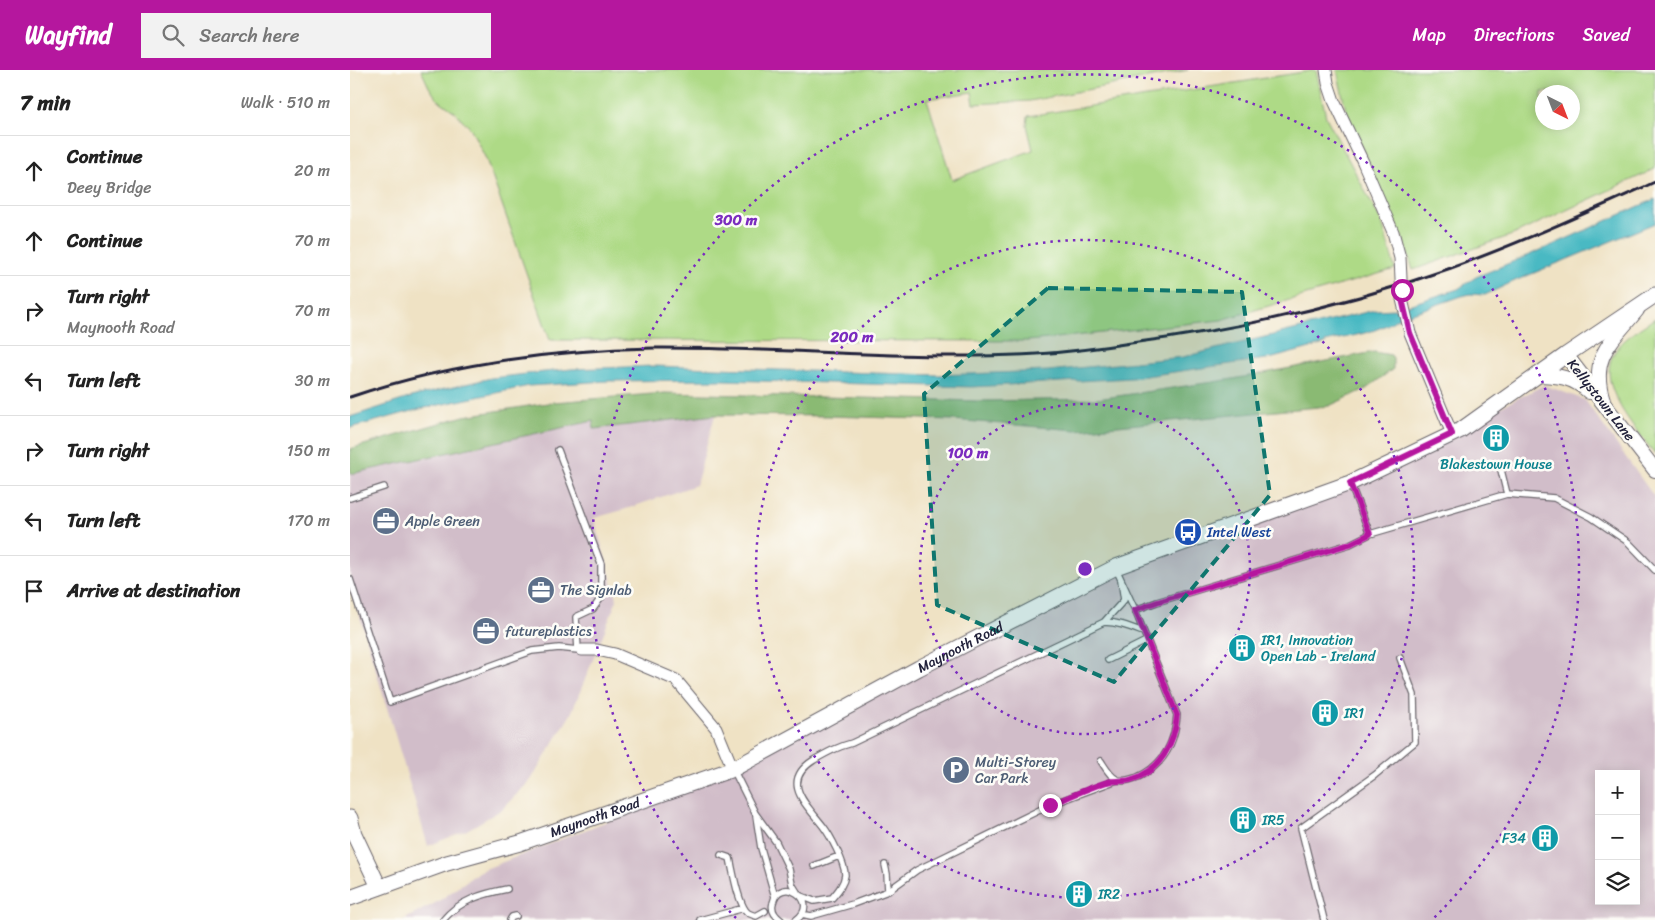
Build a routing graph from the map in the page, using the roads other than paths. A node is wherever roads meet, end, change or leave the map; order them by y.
1 (1326, 70) edge
2 (1650, 298) edge
3 (1566, 354) junction
4 (1537, 376) junction
5 (1606, 408) junction
6 (1452, 434) junction
7 (558, 450) dead end
8 (1501, 470) dead end
9 (1655, 470) edge
10 (1350, 483) junction
11 (384, 487) dead end
12 (1507, 494) junction
13 (350, 498) edge
14 (1370, 534) junction
15 (1655, 570) edge
16 (350, 579) edge
17 (1135, 610) junction
18 (1104, 622) junction
19 (1143, 632) junction
20 (1146, 641) junction
21 (580, 650) junction
22 (1400, 658) dead end
23 (1108, 660) dead end
24 (1101, 761) dead end
25 (733, 769) junction
26 (1117, 780) junction
27 (755, 813) junction
28 (350, 818) edge
29 (721, 855) dead end
30 (839, 856) junction
31 (885, 865) dead end
32 (814, 866) dead end
33 (379, 888) junction
34 (506, 889) dead end
35 (888, 891) junction
36 (799, 894) junction
37 (350, 898) edge
38 (774, 899) junction
39 (744, 908) junction
40 (766, 911) junction
41 (802, 914) junction
42 (516, 916) dead end
43 (443, 920) edge
44 (510, 920) edge
45 (700, 920) edge
46 (758, 920) edge
47 (779, 920) edge
48 (796, 920) edge
49 (1324, 920) edge

1 - 6 street
2 - 3 main road
2 - 5 street
3 - 4 main road, Maynooth Road
3 - 5 street, Kellystown Lane
4 - 5 street
4 - 6 main road, Maynooth Road
5 - 9 street, Kellystown Lane
6 - 10 main road, Maynooth Road
7 - 21 lane
8 - 12 lane
10 - 14 lane
10 - 25 main road, Maynooth Road
11 - 13 lane
12 - 14 lane
12 - 15 lane
14 - 17 lane
16 - 21 lane
17 - 18 lane
17 - 19 lane
18 - 19 lane
18 - 30 lane
19 - 20 lane
20 - 23 lane
20 - 26 lane
21 - 25 street
22 - 49 lane
24 - 26 lane
25 - 27 lane
25 - 33 main road, Maynooth Road
26 - 35 lane
27 - 36 lane
27 - 38 lane
28 - 33 main road
29 - 39 lane
30 - 32 lane
30 - 36 lane
31 - 35 lane
33 - 37 main road, Maynooth Road
34 - 43 lane
35 - 41 lane
36 - 38 lane
36 - 41 lane
38 - 40 lane
38 - 47 lane
39 - 40 lane
39 - 45 lane
40 - 46 lane
41 - 48 lane
42 - 44 lane

